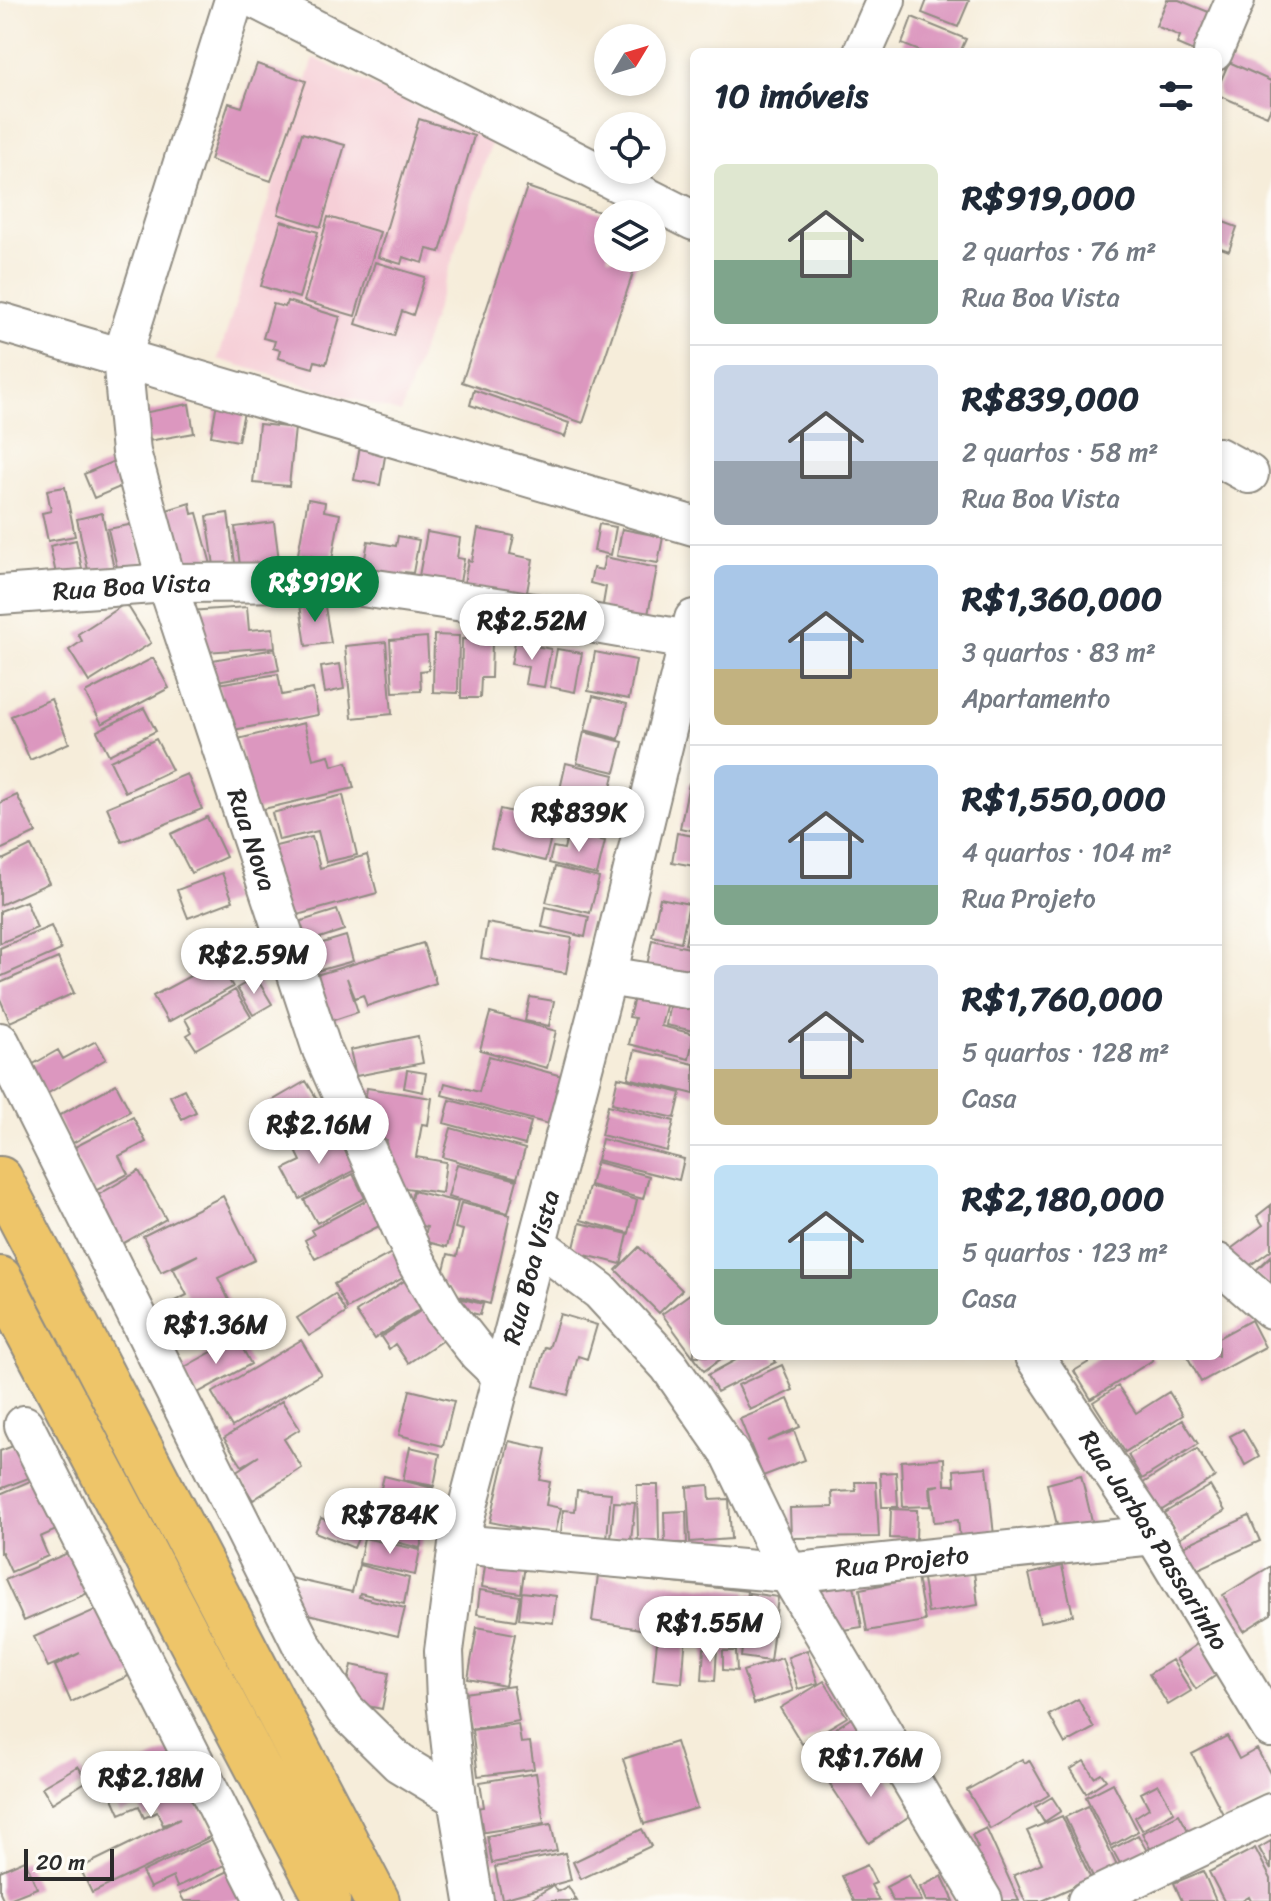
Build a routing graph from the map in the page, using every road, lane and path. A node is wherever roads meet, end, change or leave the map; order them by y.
1 (234, 0) edge
2 (257, 0) edge
3 (886, 0) edge
4 (1235, 0) edge
5 (865, 48) edge
6 (1215, 48) edge
7 (690, 219) edge
8 (0, 322) edge
9 (122, 357) junction
10 (690, 525) edge
11 (167, 583) junction
12 (0, 595) edge
13 (690, 633) edge
14 (690, 645) edge
15 (607, 976) junction
16 (690, 989) edge
17 (0, 1042) edge
18 (0, 1179) edge
19 (537, 1244) junction
20 (1222, 1266) edge
21 (0, 1279) edge
22 (1271, 1309) edge
23 (1037, 1360) edge
24 (501, 1375) junction
25 (67, 1405) junction
26 (12, 1429) edge
27 (1154, 1535) junction
28 (458, 1544) junction
29 (788, 1573) junction
30 (1271, 1728) edge
31 (457, 1798) junction
32 (1271, 1813) edge
33 (265, 1901) edge
34 (328, 1901) edge
35 (377, 1901) edge
36 (474, 1901) edge
37 (983, 1901) edge
38 (1087, 1901) edge

1 - 9 street
2 - 7 street
3 - 5 street
4 - 6 street
8 - 9 street
9 - 10 street
9 - 11 street, Rua Nova
11 - 12 street, Rua Boa Vista
11 - 13 street, Rua Boa Vista
11 - 24 street, Rua Nova
14 - 15 street, Rua Boa Vista
15 - 16 street
15 - 19 street, Rua Boa Vista
17 - 31 street
18 - 35 main road
19 - 24 street, Rua Boa Vista
19 - 29 street
20 - 22 street
21 - 25 main road
23 - 27 street, Rua Jarbas Passarinho
24 - 28 street, Rua Boa Vista
25 - 26 street
25 - 34 main road
26 - 33 street
27 - 29 street, Rua Projeto
27 - 30 street, Rua Jarbas Passarinho
28 - 29 street, Rua Projeto
28 - 31 street, Rua Boa Vista
29 - 37 street
31 - 36 street, Rua Boa Vista
32 - 38 street

